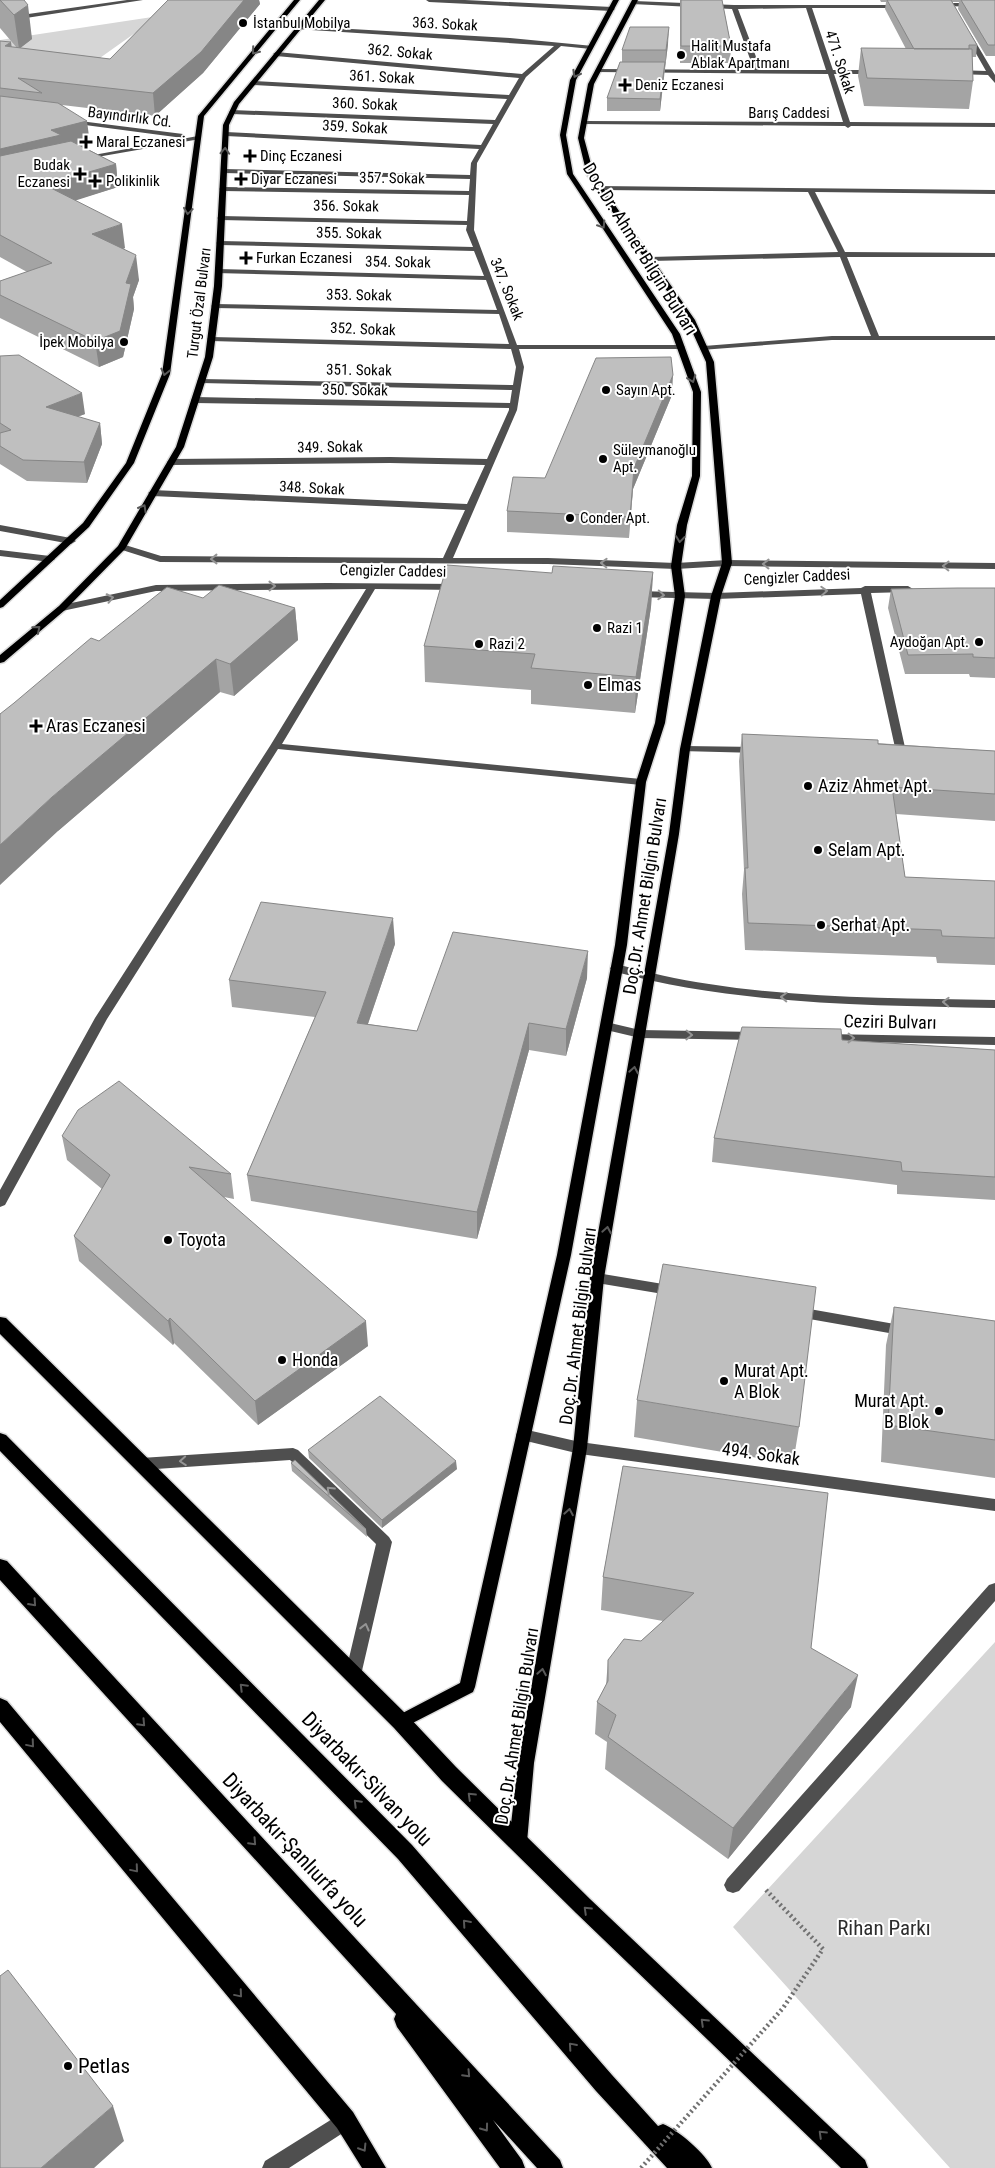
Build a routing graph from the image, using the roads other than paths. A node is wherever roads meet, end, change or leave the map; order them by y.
1 (140, 0) edge
2 (297, 0) edge
3 (322, 0) edge
4 (429, 0) edge
5 (634, 2) edge
6 (614, 4) edge
7 (952, 5) junction
8 (995, 5) edge
9 (809, 6) junction
10 (914, 6) edge
11 (932, 6) edge
12 (734, 7) junction
13 (956, 14) edge
14 (0, 20) edge
15 (298, 28) junction
16 (966, 31) edge
17 (560, 44) junction
18 (591, 48) junction
19 (276, 54) junction
20 (598, 71) junction
21 (758, 71) junction
22 (829, 71) junction
23 (880, 72) edge
24 (950, 72) edge
25 (990, 73) junction
26 (523, 76) junction
27 (995, 81) edge
28 (252, 83) junction
29 (510, 97) junction
30 (232, 112) junction
31 (60, 121) edge
32 (496, 122) junction
33 (584, 123) junction
34 (995, 125) edge
35 (848, 126) junction
36 (226, 134) junction
37 (198, 138) junction
38 (482, 147) junction
39 (72, 160) edge
40 (224, 171) junction
41 (473, 177) junction
42 (600, 188) junction
43 (222, 189) junction
44 (810, 190) junction
45 (995, 192) edge
46 (472, 193) junction
47 (221, 218) junction
48 (470, 223) junction
49 (220, 243) junction
50 (477, 250) junction
51 (843, 255) junction
52 (995, 255) edge
53 (650, 260) junction
54 (218, 271) junction
55 (488, 278) junction
56 (215, 306) junction
57 (502, 312) junction
58 (876, 338) junction
59 (995, 338) edge
60 (211, 339) junction
61 (514, 347) junction
62 (680, 347) junction
63 (704, 348) junction
64 (201, 381) junction
65 (516, 388) junction
66 (195, 400) junction
67 (513, 406) junction
68 (171, 462) junction
69 (490, 462) junction
70 (152, 493) junction
71 (470, 508) junction
72 (0, 528) edge
73 (71, 541) junction
74 (122, 547) junction
75 (0, 553) edge
76 (50, 560) junction
77 (447, 560) junction
78 (727, 563) junction
79 (676, 566) junction
80 (995, 566) edge
81 (372, 587) junction
82 (469, 587) edge
83 (921, 589) edge
84 (865, 590) junction
85 (622, 593) edge
86 (680, 596) junction
87 (716, 596) junction
88 (0, 605) edge
89 (62, 608) junction
90 (0, 660) edge
91 (275, 746) junction
92 (685, 749) junction
93 (774, 750) edge
94 (901, 752) edge
95 (641, 782) junction
96 (616, 968) junction
97 (650, 978) junction
98 (995, 1004) edge
99 (606, 1026) junction
100 (640, 1034) junction
101 (768, 1037) edge
102 (808, 1038) edge
103 (995, 1041) edge
104 (0, 1202) edge
105 (598, 1278) junction
106 (685, 1293) edge
107 (782, 1310) edge
108 (0, 1323) edge
109 (917, 1333) edge
110 (523, 1435) junction
111 (0, 1440) edge
112 (580, 1448) junction
113 (141, 1464) junction
114 (995, 1505) edge
115 (0, 1567) edge
116 (995, 1590) edge
117 (353, 1675) junction
118 (0, 1707) edge
119 (401, 1722) junction
120 (518, 1842) junction
121 (732, 1885) dead end
122 (363, 1961) junction
123 (604, 2083) junction
124 (345, 2120) junction
125 (272, 2168) edge
126 (375, 2168) edge
127 (514, 2168) edge
128 (552, 2168) edge
129 (682, 2168) edge
130 (701, 2168) edge
131 (857, 2168) edge

1 - 14 street
2 -> 37 main road, Turgut Özal Bulvarı
3 - 15 main road, Turgut Özal Bulvarı
4 - 6 street
5 - 12 street
5 - 20 main road, Doç.Dr. Ahmet Bilgin Bulvarı
6 - 18 main road, Doç.Dr. Ahmet Bilgin Bulvarı
7 - 8 street
7 - 11 street
7 - 13 street
9 - 10 street
9 - 12 street
9 - 22 street, 471. Sokak
12 - 21 street
15 - 17 street, 363. Sokak
15 - 19 main road, Turgut Özal Bulvarı
16 - 25 street
17 - 18 street, 363. Sokak
17 - 26 street, 347. Sokak
18 -> 62 main road, Doç.Dr. Ahmet Bilgin Bulvarı
19 - 26 street, 362. Sokak
19 - 28 main road, Turgut Özal Bulvarı
20 - 21 street
20 - 33 main road, Doç.Dr. Ahmet Bilgin Bulvarı
21 - 22 street
22 - 23 street
22 - 35 street, 471. Sokak
24 - 25 street
25 - 27 street
26 - 29 street, 347. Sokak
28 - 29 street, 361. Sokak
28 - 30 main road, Turgut Özal Bulvarı
29 - 32 street, 347. Sokak
30 - 32 street, 360. Sokak
30 - 36 main road, Turgut Özal Bulvarı
31 - 37 street, Bayındırlık Cd.
32 - 38 street, 347. Sokak
33 - 35 street, Barış Caddesi
33 - 42 main road, Doç.Dr. Ahmet Bilgin Bulvarı
34 - 35 street, Barış Caddesi
36 - 38 street, 359. Sokak
40 -> 36 main road, Turgut Özal Bulvarı
37 - 39 street
37 -> 73 main road, Turgut Özal Bulvarı
38 - 41 street, 347. Sokak
40 - 41 street
40 - 43 main road, Turgut Özal Bulvarı
41 - 46 street, 347. Sokak
42 - 44 street
42 - 53 main road, Doç.Dr. Ahmet Bilgin Bulvarı
43 - 46 street, 357. Sokak
43 - 47 main road, Turgut Özal Bulvarı
44 - 45 street
44 - 51 street
46 - 48 street, 347. Sokak
47 - 48 street, 356. Sokak
47 - 49 main road, Turgut Özal Bulvarı
48 - 50 street, 347. Sokak
49 - 50 street, 355. Sokak
49 - 54 main road, Turgut Özal Bulvarı
50 - 55 street, 347. Sokak
51 - 52 street
51 - 53 street
51 - 58 street
53 - 63 main road, Doç.Dr. Ahmet Bilgin Bulvarı
54 - 55 street, 354. Sokak
54 - 56 main road, Turgut Özal Bulvarı
55 - 57 street, 347. Sokak
56 - 57 street, 353. Sokak
56 - 60 main road, Turgut Özal Bulvarı
57 - 61 street, 347. Sokak
58 - 59 street
58 - 63 street
60 - 61 street, 352. Sokak
60 - 64 main road, Turgut Özal Bulvarı
61 - 62 street, 352. Sokak
61 - 65 street, 347. Sokak
62 -> 79 main road, Doç.Dr. Ahmet Bilgin Bulvarı
63 - 78 main road, Doç.Dr. Ahmet Bilgin Bulvarı
64 - 65 street, 351. Sokak
64 - 66 main road, Turgut Özal Bulvarı
65 - 67 street, 347. Sokak
66 - 67 street, 350. Sokak
66 - 68 main road, Turgut Özal Bulvarı
67 - 69 street, 347. Sokak
68 - 69 street, 349. Sokak
68 - 70 main road, Turgut Özal Bulvarı
69 - 71 street, 347. Sokak
70 - 71 street, 348. Sokak
74 -> 70 main road, Turgut Özal Bulvarı
71 - 77 street, 347. Sokak
72 - 73 street
73 - 76 main road, Turgut Özal Bulvarı
77 -> 74 street, Cengizler Caddesi
74 - 89 main road, Turgut Özal Bulvarı
75 - 76 street
76 - 88 main road, Turgut Özal Bulvarı
79 -> 77 street, Cengizler Caddesi
78 - 79 street, Cengizler Caddesi
80 -> 78 street, Cengizler Caddesi
78 - 87 main road, Doç.Dr. Ahmet Bilgin Bulvarı
79 - 86 main road, Doç.Dr. Ahmet Bilgin Bulvarı
81 - 82 street, Cengizler Caddesi
89 -> 81 street, Cengizler Caddesi
81 - 91 street
83 - 84 street, Cengizler Caddesi
87 -> 84 street, Cengizler Caddesi
84 - 94 street
85 -> 86 street, Cengizler Caddesi
86 - 87 street, Cengizler Caddesi
86 - 95 main road, Doç.Dr. Ahmet Bilgin Bulvarı
87 - 92 main road, Doç.Dr. Ahmet Bilgin Bulvarı
90 -> 89 main road, Turgut Özal Bulvarı
91 - 95 street
91 - 104 street
92 - 93 street
92 - 97 main road, Doç.Dr. Ahmet Bilgin Bulvarı
95 - 96 main road, Doç.Dr. Ahmet Bilgin Bulvarı
96 - 97 street, Ceziri Bulvarı
96 - 99 main road, Doç.Dr. Ahmet Bilgin Bulvarı
98 -> 97 street, Ceziri Bulvarı
97 - 100 main road, Doç.Dr. Ahmet Bilgin Bulvarı
99 - 100 street
99 - 110 main road, Doç.Dr. Ahmet Bilgin Bulvarı
100 -> 101 street
105 -> 100 main road, Doç.Dr. Ahmet Bilgin Bulvarı
102 -> 103 street, Ceziri Bulvarı
105 - 106 street
105 - 112 main road, Doç.Dr. Ahmet Bilgin Bulvarı
107 - 109 street
108 - 113 highway
110 - 112 street, 494. Sokak
110 - 119 main road, Doç.Dr. Ahmet Bilgin Bulvarı
123 -> 111 highway, Diyarbakır-Silvan yolu
112 - 114 street, 494. Sokak
120 -> 112 main road, Doç.Dr. Ahmet Bilgin Bulvarı
113 - 117 highway
117 -> 113 street
115 -> 122 highway, Diyarbakır-Şanlıurfa yolu
116 - 121 street
117 - 119 highway
118 -> 124 highway
120 -> 119 highway
131 -> 120 highway
122 -> 127 highway
122 -> 128 highway, Diyarbakır-Şanlıurfa yolu
123 - 129 highway, Diyarbakır-Silvan yolu
123 - 130 highway
124 - 125 street
124 -> 126 highway

